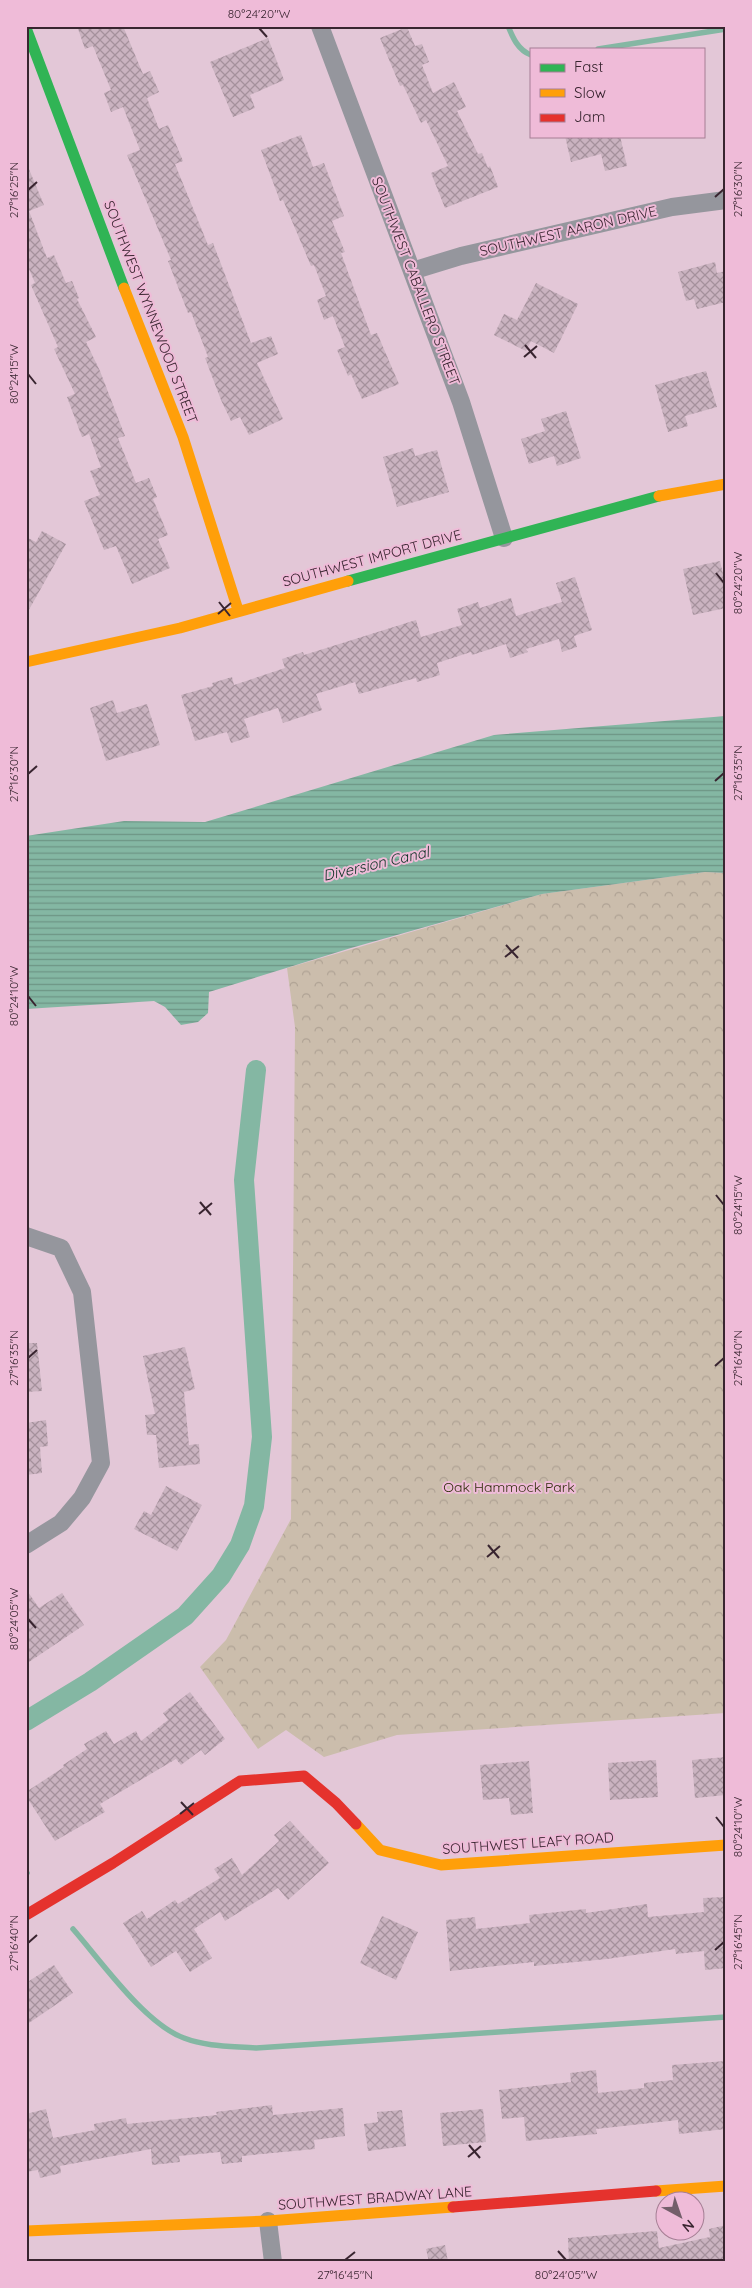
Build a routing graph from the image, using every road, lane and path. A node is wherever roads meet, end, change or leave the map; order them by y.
1 (320, 26) edge
2 (26, 28) edge
3 (726, 200) edge
4 (412, 271) junction
5 (726, 484) edge
6 (504, 538) junction
7 (238, 610) junction
8 (26, 662) edge
9 (26, 1236) edge
10 (26, 1545) edge
11 (726, 1845) edge
12 (26, 1915) edge
13 (726, 2186) edge
14 (268, 2221) junction
15 (26, 2231) edge
16 (273, 2262) edge

1 - 4 street, SOUTHWEST CABALLERO STREET
2 - 7 street, SOUTHWEST WYNNEWOOD STREET
3 - 4 street, SOUTHWEST AARON DRIVE
4 - 6 street, SOUTHWEST CABALLERO STREET
5 - 6 street, SOUTHWEST IMPORT DRIVE
6 - 7 street, SOUTHWEST IMPORT DRIVE
7 - 8 street, SOUTHWEST IMPORT DRIVE
9 - 10 street
11 - 12 street, SOUTHWEST LEAFY ROAD
13 - 14 street, SOUTHWEST BRADWAY LANE
14 - 15 street, SOUTHWEST BRADWAY LANE
14 - 16 street

